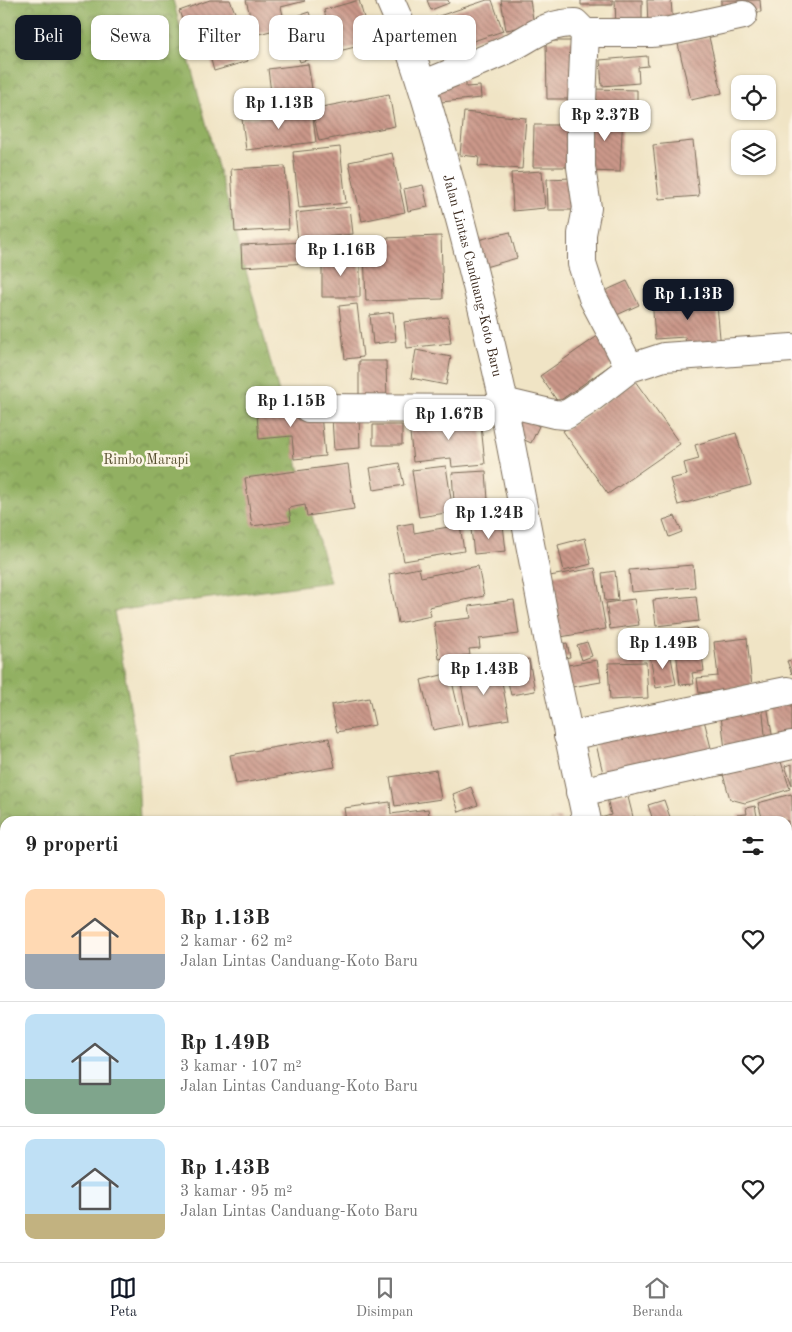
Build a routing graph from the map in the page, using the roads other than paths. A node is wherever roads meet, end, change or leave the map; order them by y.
1 (390, 0) edge
2 (743, 15) dead end
3 (585, 33) junction
4 (422, 85) junction
5 (792, 348) edge
6 (630, 368) junction
7 (504, 406) junction
8 (308, 408) dead end
9 (787, 691) dead end
10 (568, 736) junction
11 (792, 745) edge
12 (580, 792) junction
13 (586, 816) edge

1 - 4 street, Jalan Lintas Canduang-Koto Baru
2 - 3 street
3 - 4 street
3 - 6 street
4 - 7 street, Jalan Lintas Canduang-Koto Baru
5 - 6 street
6 - 7 street
7 - 8 street
7 - 10 street, Jalan Lintas Canduang-Koto Baru
9 - 10 street
10 - 12 street, Jalan Lintas Canduang-Koto Baru
11 - 12 street
12 - 13 street, Jalan Lintas Canduang-Koto Baru

